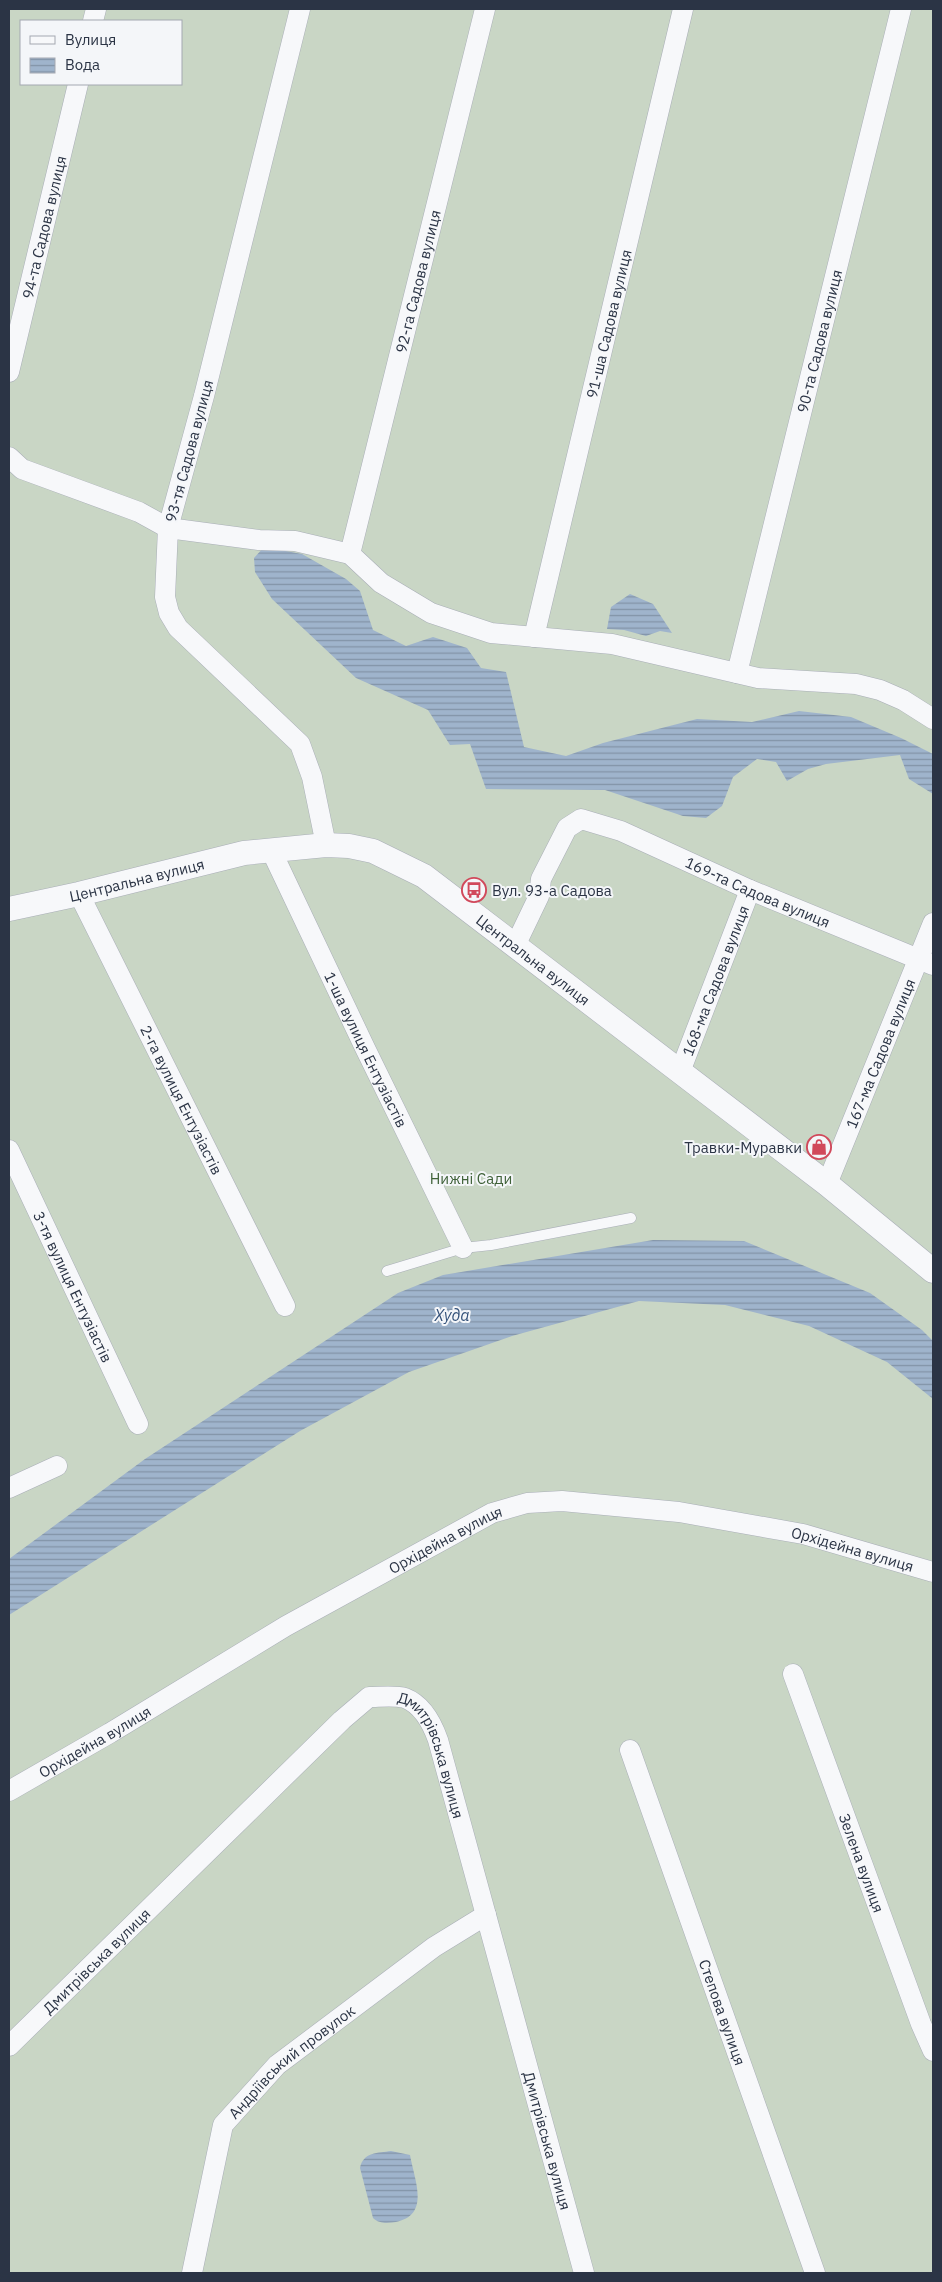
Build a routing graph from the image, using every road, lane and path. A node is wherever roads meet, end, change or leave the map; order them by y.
1 (300, 9) edge
2 (485, 9) edge
3 (682, 9) edge
4 (900, 9) edge
5 (78, 85) edge
6 (14, 322) edge
7 (9, 372) edge
8 (9, 457) edge
9 (168, 528) junction
10 (350, 554) junction
11 (534, 637) junction
12 (737, 673) junction
13 (933, 719) edge
14 (326, 845) junction
15 (271, 850) junction
16 (750, 890) junction
17 (79, 894) junction
18 (9, 908) edge
19 (933, 923) edge
20 (514, 946) junction
21 (926, 962) edge
22 (680, 1072) junction
23 (9, 1150) edge
24 (827, 1184) junction
25 (631, 1218) dead end
26 (464, 1248) junction
27 (386, 1271) dead end
28 (933, 1271) edge
29 (285, 1306) dead end
30 (138, 1424) dead end
31 (57, 1466) dead end
32 (9, 1488) edge
33 (933, 1572) edge
34 (793, 1674) dead end
35 (630, 1750) dead end
36 (9, 1791) edge
37 (486, 1914) junction
38 (9, 2046) edge
39 (933, 2051) edge
40 (192, 2273) edge
41 (584, 2273) edge
42 (816, 2273) edge

1 - 9 street, 93-тя Садова вулиця
2 - 10 street, 92-га Садова вулиця
3 - 11 street, 91-ша Садова вулиця
4 - 12 street, 90-та Садова вулиця
5 - 6 street, 94-та Садова вулиця
6 - 7 street, 94-та Садова вулиця
8 - 9 street
9 - 10 street
9 - 14 street, 93-тя Садова вулиця
10 - 11 street
11 - 12 street
12 - 13 street
14 - 15 street, Центральна вулиця
14 - 20 street, Центральна вулиця
15 - 17 street, Центральна вулиця
15 - 26 street, 1-ша вулиця Ентузіастів
16 - 20 street, 169-та Садова вулиця
16 - 21 street, 169-та Садова вулиця
16 - 22 street, 168-ма Садова вулиця
17 - 18 street, Центральна вулиця
17 - 29 street, 2-га вулиця Ентузіастів
19 - 21 street, 167-ма Садова вулиця
20 - 22 street, Центральна вулиця
21 - 24 street, 167-ма Садова вулиця
22 - 24 street, Центральна вулиця
23 - 30 street, 3-тя вулиця Ентузіастів
24 - 28 street, Центральна вулиця
25 - 26 lane
26 - 27 lane
31 - 32 street
33 - 36 street, Орхідейна вулиця
34 - 39 street, Зелена вулиця
35 - 42 street, Степова вулиця
37 - 38 street, Дмитрівська вулиця
37 - 40 street, Андріївський провулок
37 - 41 street, Дмитрівська вулиця

